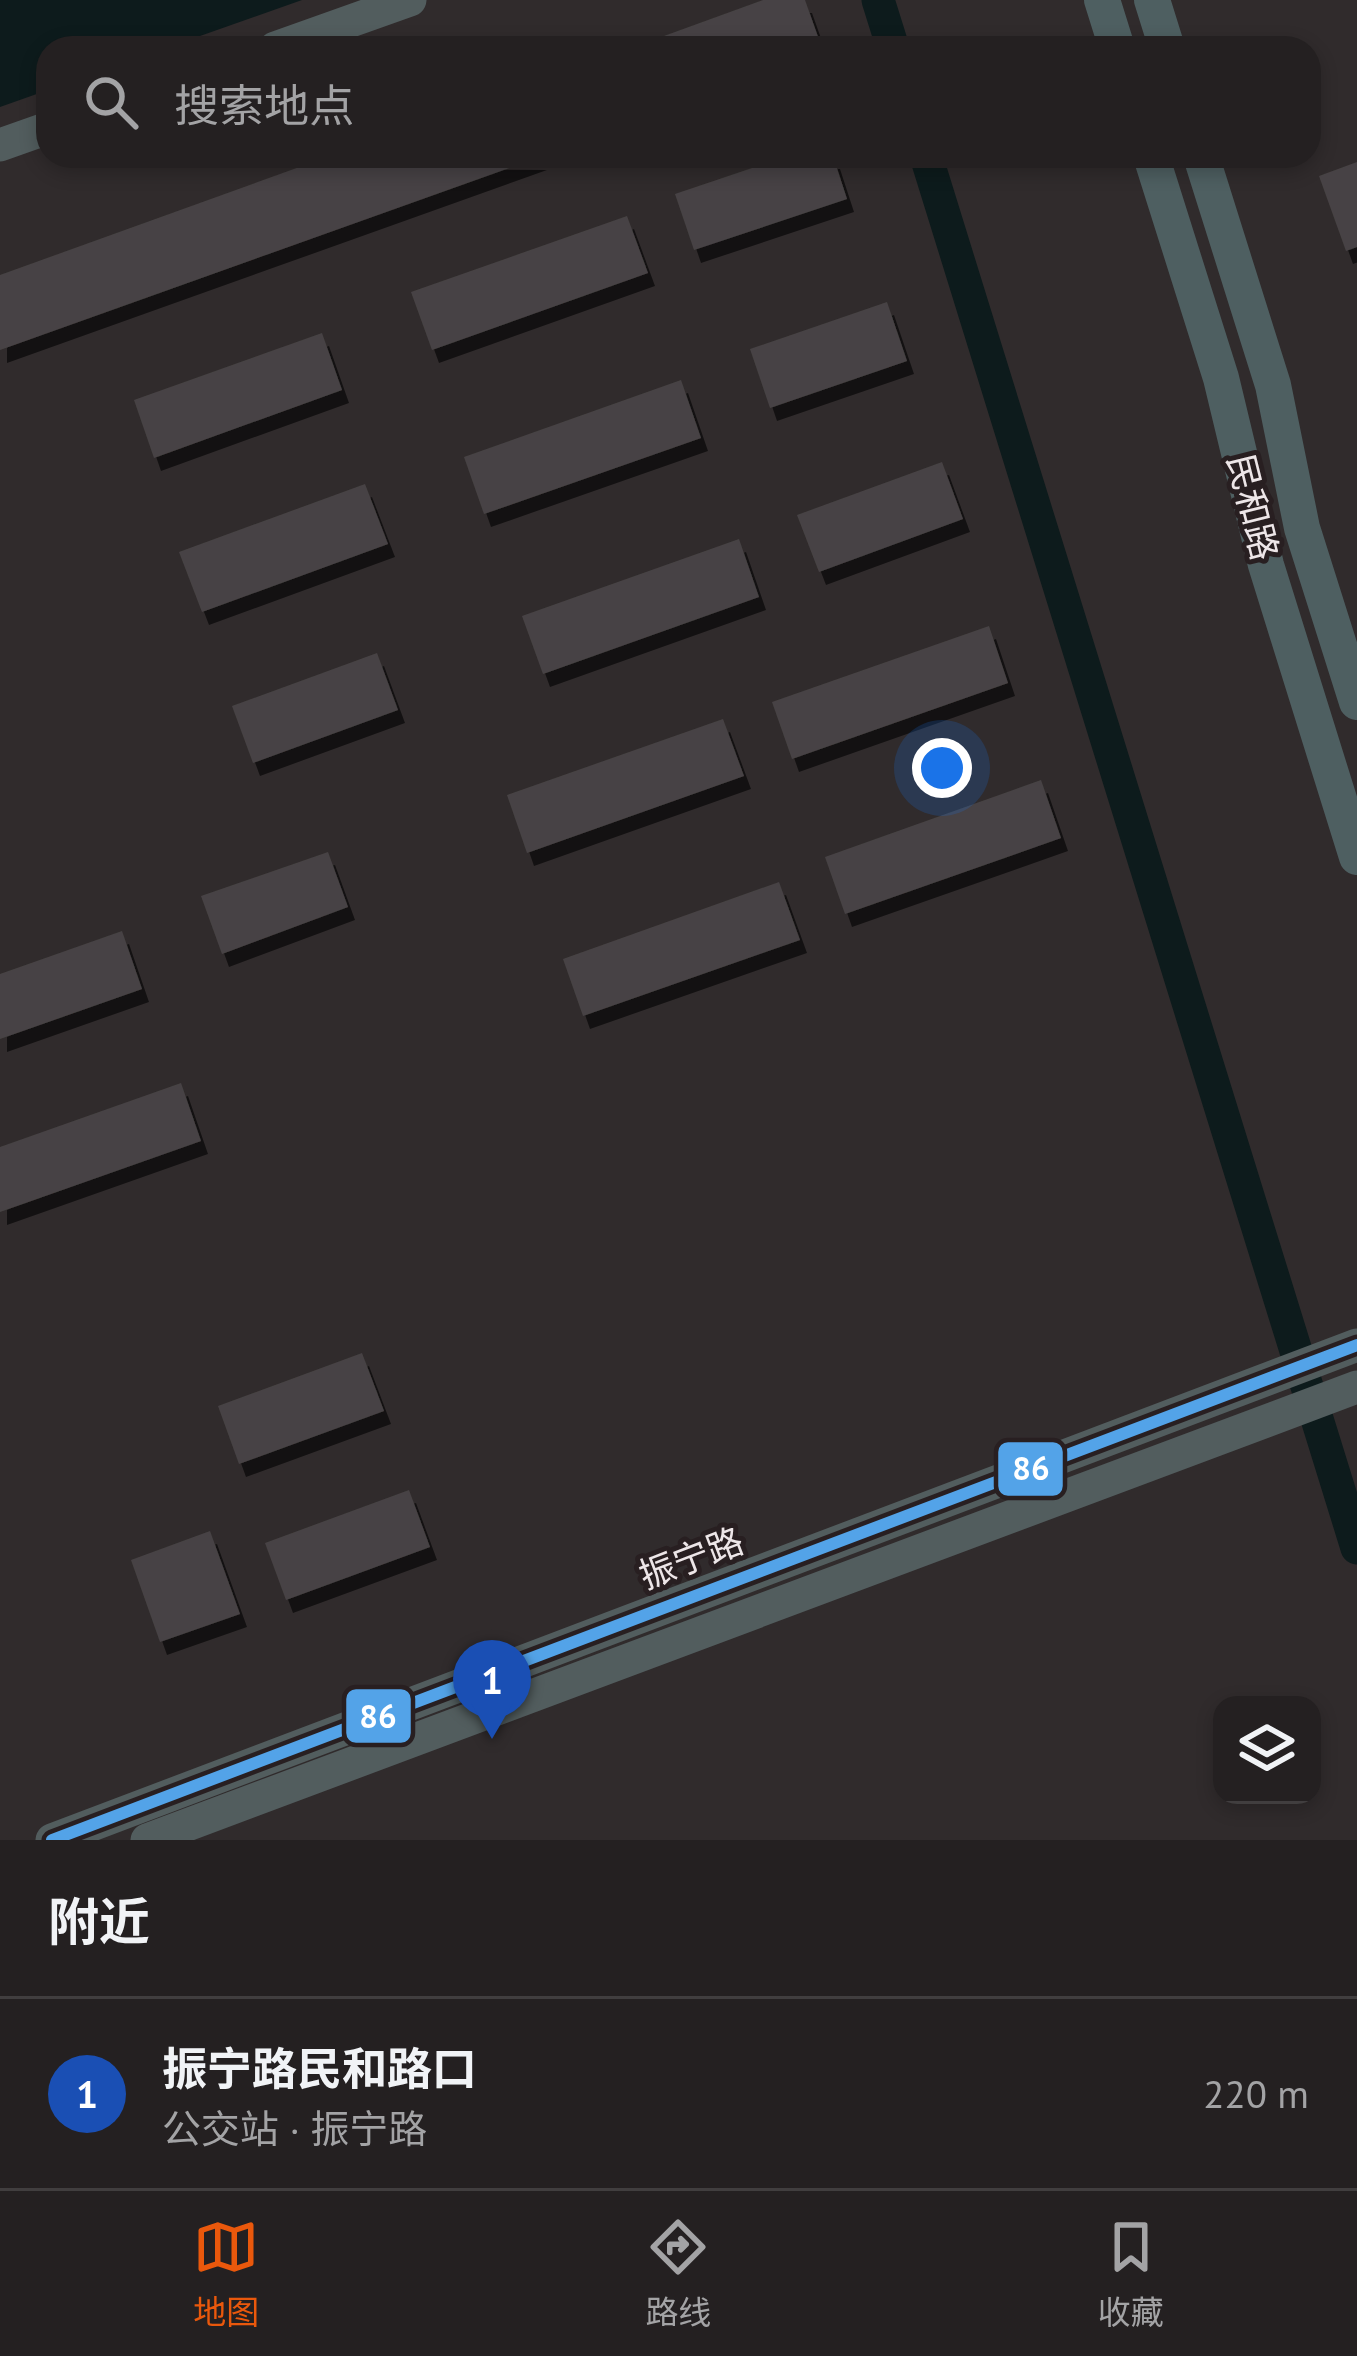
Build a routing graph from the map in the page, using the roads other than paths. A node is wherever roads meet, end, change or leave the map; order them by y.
1 (410, 0) edge
2 (1102, 0) edge
3 (1152, 0) edge
4 (308, 36) edge
5 (1113, 36) edge
6 (1163, 36) edge
7 (36, 132) edge
8 (0, 145) edge
9 (1155, 168) edge
10 (1205, 168) edge
11 (1357, 702) edge
12 (1357, 857) edge
13 (1357, 1345) edge
14 (1357, 1387) edge
15 (52, 1840) edge
16 (147, 1840) edge

1 - 4 street
2 - 5 main road
3 - 6 main road
7 - 8 street
9 - 12 main road, 民和路
10 - 11 main road, 民和路
13 - 15 street, 振宁路
14 - 16 street, 振宁路

